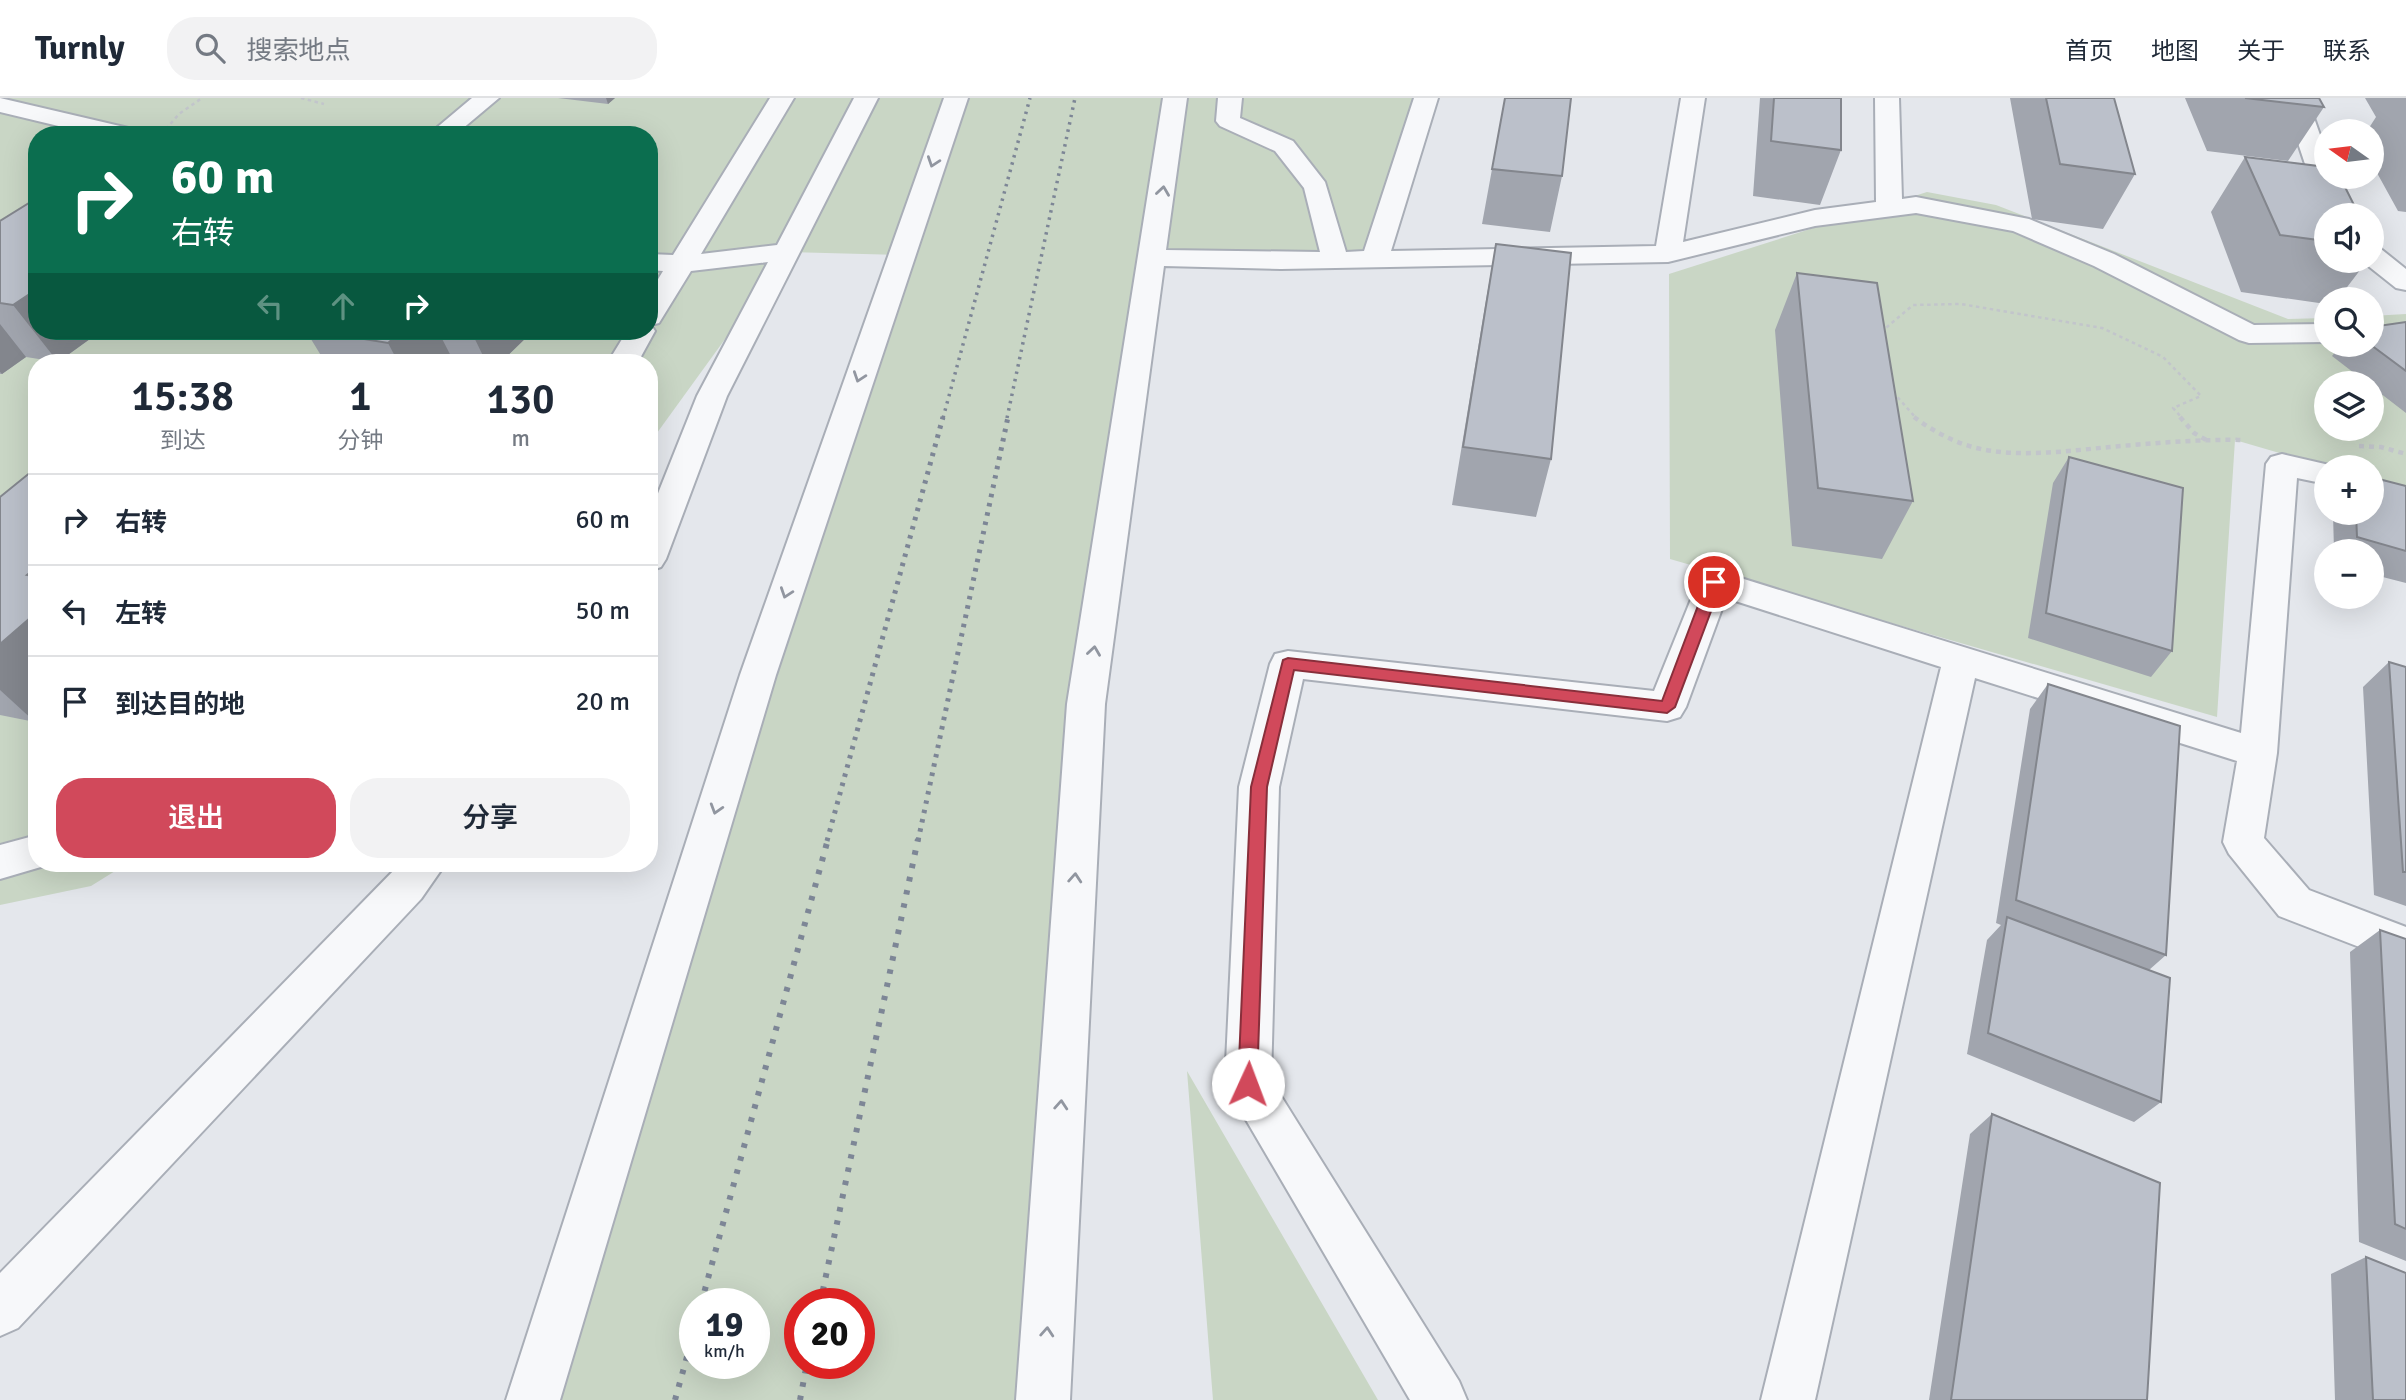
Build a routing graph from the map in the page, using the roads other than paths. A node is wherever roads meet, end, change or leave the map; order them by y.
1 (487, 98) edge
2 (782, 98) edge
3 (866, 98) edge
4 (956, 98) edge
5 (1175, 98) edge
6 (1230, 98) edge
7 (1426, 98) edge
8 (1693, 98) edge
9 (1887, 98) edge
10 (2295, 98) edge
11 (0, 105) edge
12 (90, 126) edge
13 (451, 126) edge
14 (2334, 203) edge
15 (1889, 209) junction
16 (788, 252) junction
17 (1668, 254) junction
18 (1154, 258) junction
19 (1375, 259) junction
20 (1335, 260) junction
21 (658, 263) edge
22 (680, 264) junction
23 (2384, 265) edge
24 (2406, 282) edge
25 (658, 302) edge
26 (2314, 333) edge
27 (2314, 471) edge
28 (658, 536) edge
29 (1961, 659) junction
30 (2258, 753) junction
31 (28, 854) edge
32 (0, 862) edge
33 (418, 872) edge
34 (2406, 946) edge
35 (0, 1310) edge
36 (533, 1400) edge
37 (1043, 1400) edge
38 (1440, 1400) edge
39 (1788, 1400) edge

1 - 13 street
2 - 22 street
3 - 16 street
4 -> 36 street
18 -> 5 street
6 - 20 street
7 - 19 street
8 - 17 street
9 - 15 street
10 - 14 street
11 - 12 street
15 - 17 street
15 - 26 street
16 - 22 street
16 - 28 street
17 - 19 street
18 - 20 street
37 -> 18 street
19 - 20 street
21 - 22 street
22 - 25 street
23 - 24 street
27 - 30 street
29 - 30 street
29 - 38 street
29 - 39 street
30 - 34 street
31 - 32 street
33 - 35 street

